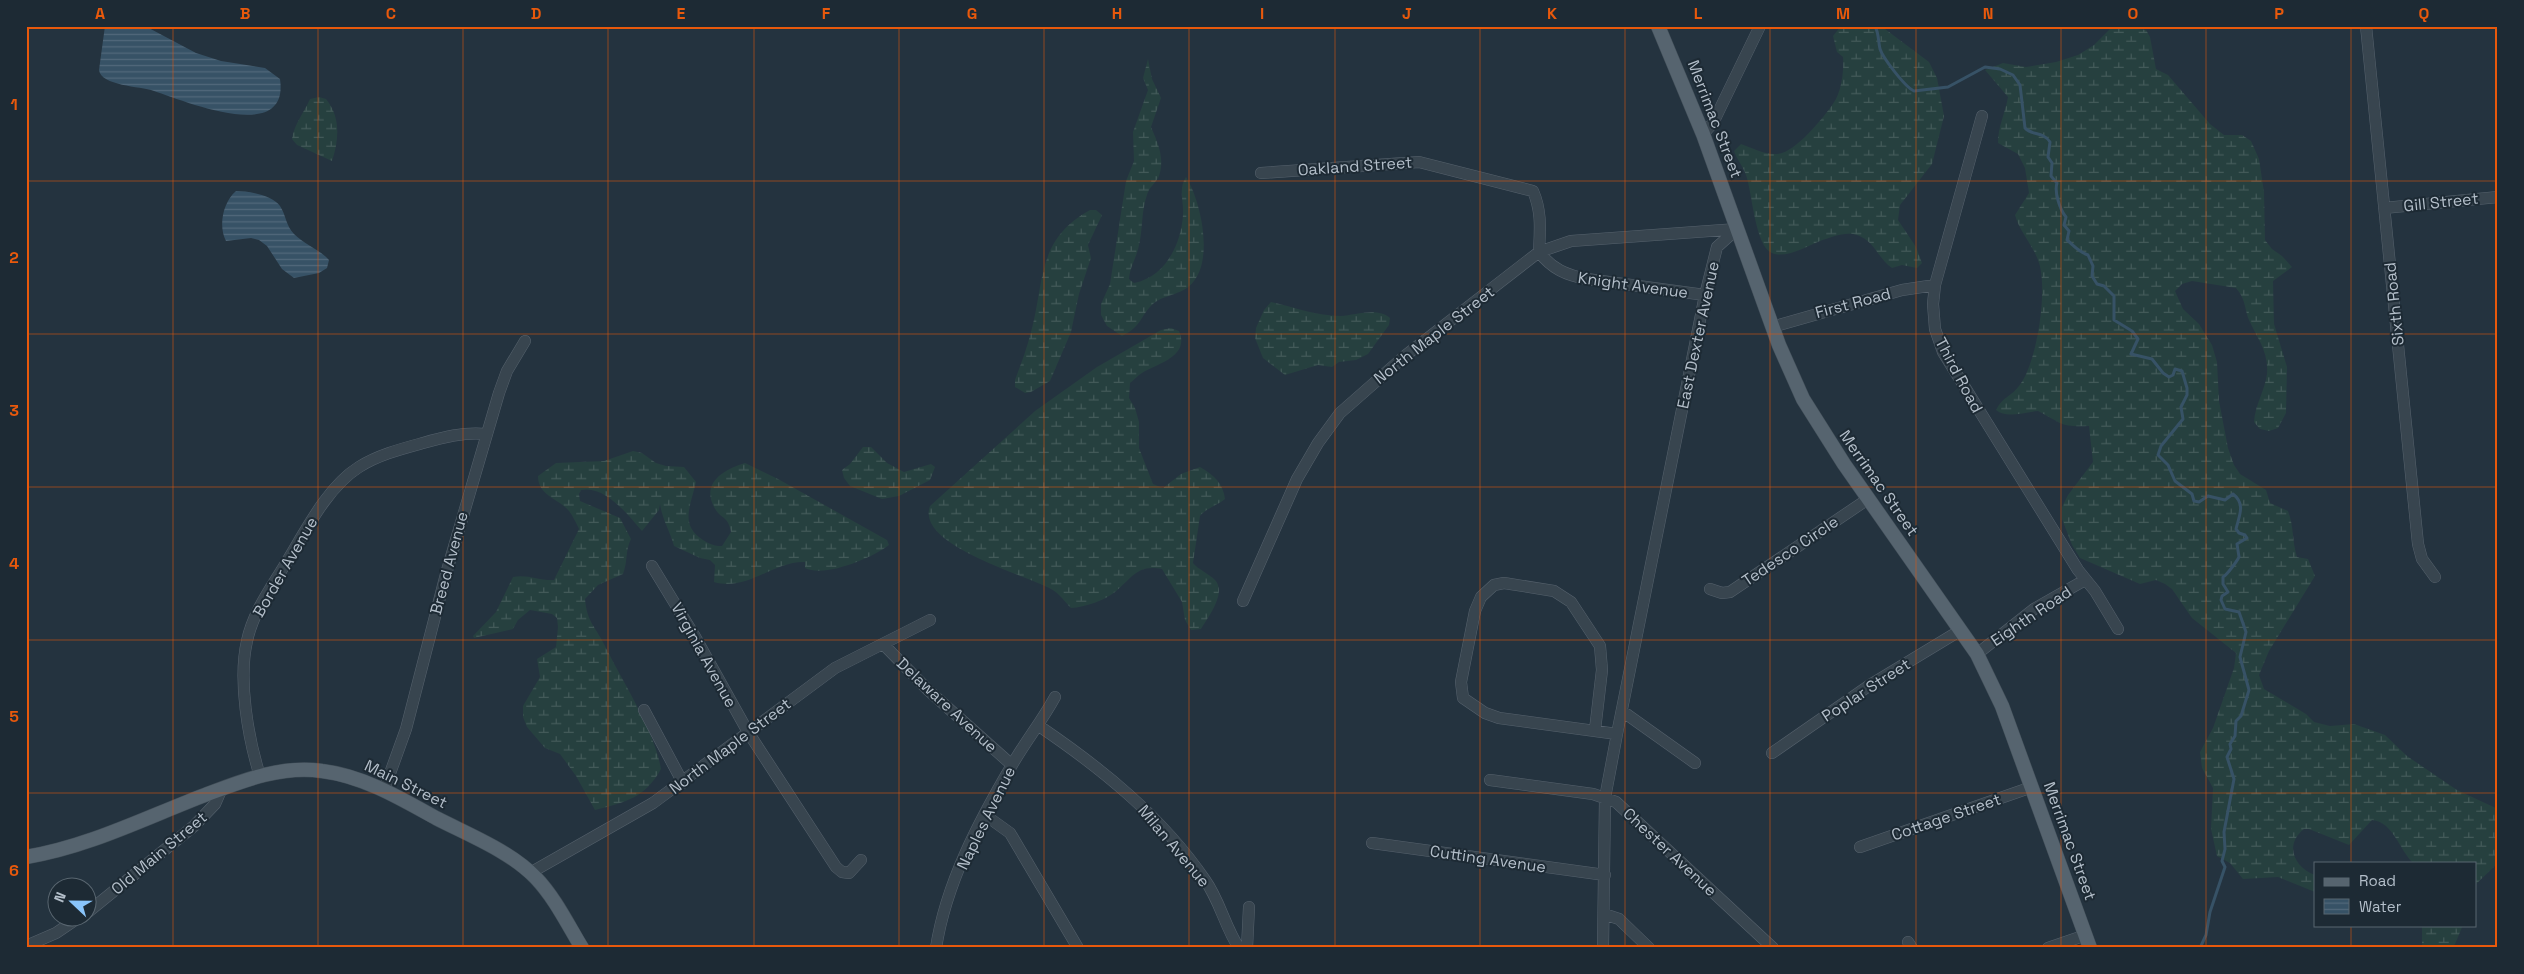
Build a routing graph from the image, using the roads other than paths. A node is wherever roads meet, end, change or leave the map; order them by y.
1 (1658, 26) edge
2 (1760, 26) edge
3 (2366, 26) edge
4 (1982, 116) dead end
5 (1703, 134) junction
6 (1261, 173) dead end
7 (2498, 196) edge
8 (2384, 208) junction
9 (1736, 229) junction
10 (1539, 252) junction
11 (1935, 285) junction
12 (1705, 295) junction
13 (1772, 327) junction
14 (525, 341) dead end
15 (486, 434) junction
16 (1868, 499) junction
17 (652, 566) dead end
18 (2435, 577) dead end
19 (2085, 580) junction
20 (1710, 589) dead end
21 (1244, 601) dead end
22 (930, 620) dead end
23 (2118, 629) dead end
24 (1961, 630) junction
25 (883, 644) junction
26 (1977, 654) junction
27 (1055, 697) dead end
28 (644, 710) dead end
29 (1622, 711) junction
30 (1039, 726) junction
31 (1595, 730) junction
32 (748, 732) junction
33 (1616, 734) junction
34 (1772, 753) dead end
35 (1695, 763) dead end
36 (1012, 765) junction
37 (260, 776) junction
38 (1490, 780) dead end
39 (683, 783) junction
40 (2032, 787) junction
41 (222, 788) junction
42 (384, 790) junction
43 (1605, 798) junction
44 (985, 815) junction
45 (1372, 843) dead end
46 (1860, 847) dead end
47 (26, 856) edge
48 (861, 860) dead end
49 (530, 873) junction
50 (1605, 875) junction
51 (98, 904) edge
52 (1249, 907) dead end
53 (1604, 914) junction
54 (66, 926) edge
55 (2088, 941) edge
56 (26, 946) edge
57 (582, 948) edge
58 (936, 948) edge
59 (1078, 948) edge
60 (1239, 948) edge
61 (1247, 948) edge
62 (1604, 948) edge
63 (1649, 948) edge
64 (1773, 948) edge
65 (2048, 948) edge

1 - 5 main road, Merrimac Street
2 - 5 street
3 - 8 street, Sixth Road
4 - 11 street, Third Road
5 - 9 main road, Merrimac Street
6 - 10 street, Oakland Street
7 - 8 street, Gill Street
8 - 18 street, Sixth Road
9 - 10 street, North Maple Street
9 - 12 street, East Dexter Avenue
9 - 13 main road, Merrimac Street
10 - 12 street, Knight Avenue
10 - 21 street, North Maple Street
11 - 13 street, First Road
11 - 19 street, Third Road
12 - 29 street, East Dexter Avenue
13 - 16 main road, Merrimac Street
14 - 15 street, Breed Avenue
15 - 37 street, Border Avenue
15 - 42 street, Breed Avenue
16 - 20 street, Tedesco Circle
16 - 24 main road, Merrimac Street
17 - 32 street, Virginia Avenue
19 - 23 street, Third Road
19 - 26 street, Eighth Road
22 - 25 street, North Maple Street
24 - 26 main road, Merrimac Street
24 - 34 street, Poplar Street
25 - 32 street, North Maple Street
25 - 36 street, Delaware Avenue
26 - 40 main road, Merrimac Street
27 - 30 street, Naples Avenue
28 - 39 street
29 - 33 street
29 - 35 street
30 - 36 street, Naples Avenue
30 - 60 street, Milan Avenue
31 - 31 street
31 - 33 street
32 - 39 street, North Maple Street
32 - 48 street, Virginia Avenue
33 - 43 street
36 - 44 street, Naples Avenue
37 - 41 main road, Main Street
37 - 42 main road, Main Street
38 - 43 street, Chester Avenue
39 - 49 street, North Maple Street
40 - 46 street, Cottage Street
40 - 55 main road, Merrimac Street
41 - 47 main road, Main Street
41 - 51 street, Old Main Street
42 - 49 main road, Main Street
43 - 50 street
43 - 64 street, Chester Avenue
44 - 58 street, Naples Avenue
44 - 59 street
45 - 50 street, Cutting Avenue
49 - 57 main road, Main Street
50 - 53 street
52 - 61 street
53 - 62 street
53 - 63 street
54 - 56 street
55 - 65 street

